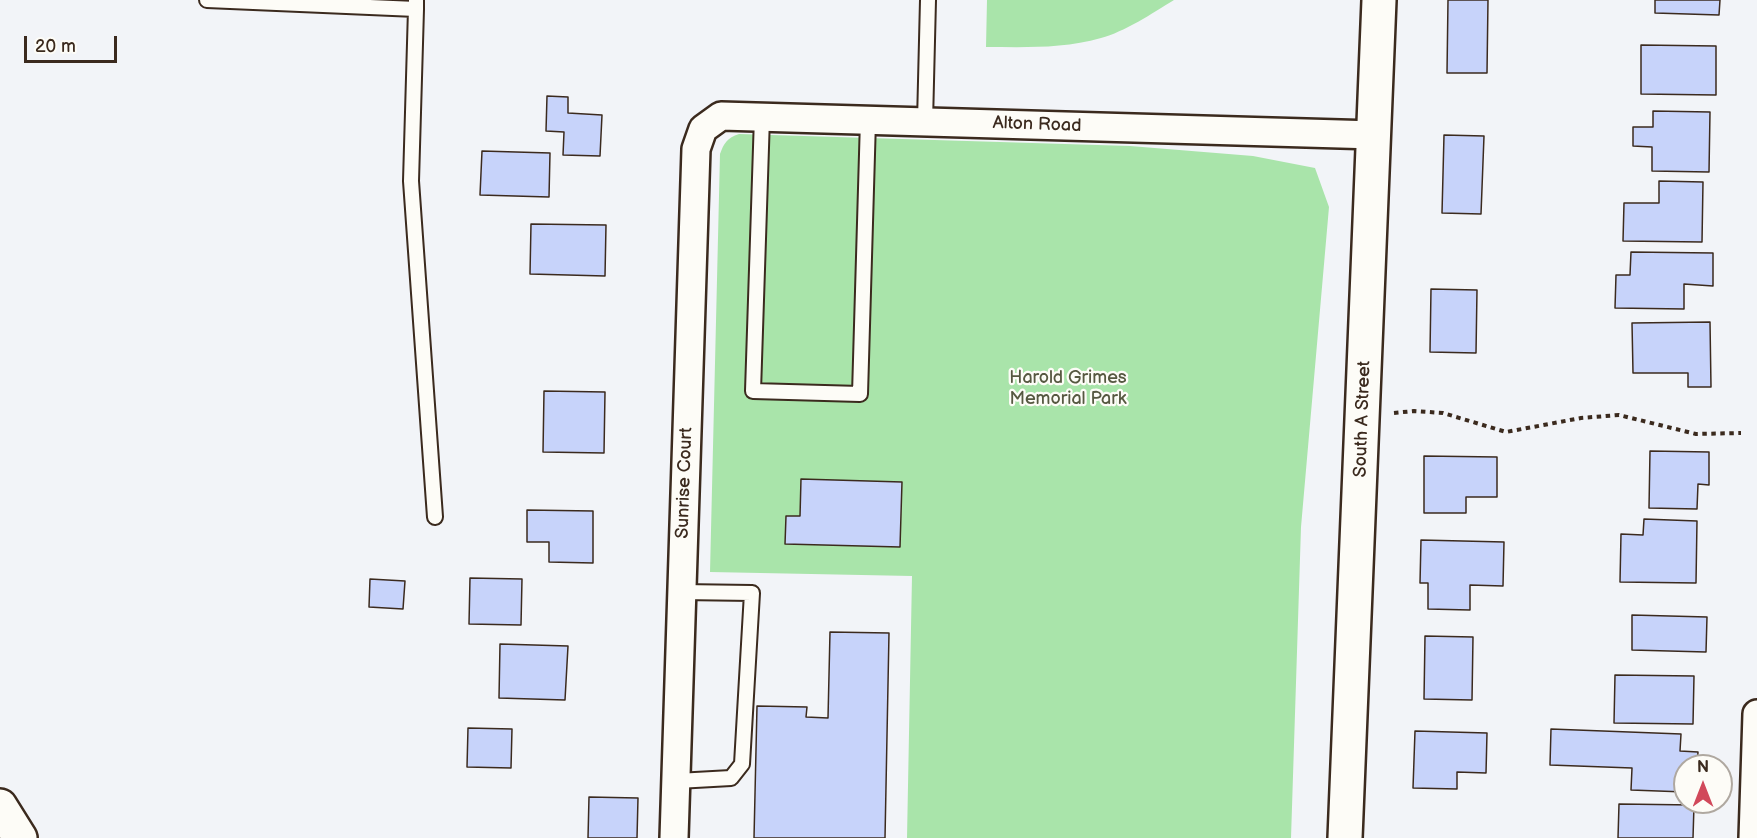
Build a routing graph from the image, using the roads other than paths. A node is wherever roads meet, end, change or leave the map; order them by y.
1 (207, 0) edge
2 (928, 0) edge
3 (1379, 0) edge
4 (416, 5) edge
5 (762, 117) junction
6 (868, 120) junction
7 (925, 122) junction
8 (703, 129) joint
9 (1375, 135) junction
10 (435, 517) dead end
11 (681, 592) junction
12 (1757, 714) edge
13 (677, 781) junction
14 (0, 806) edge
15 (20, 838) edge
16 (674, 838) edge
17 (1345, 838) edge
18 (1753, 838) edge

1 - 4 lane
2 - 7 lane
3 - 9 main road, South A Street
4 - 10 lane
5 - 6 street, Alton Road
5 - 6 lane
5 - 8 street, Alton Road
6 - 7 street, Alton Road
7 - 9 street, Alton Road
8 - 11 street, Sunrise Court
9 - 17 main road, South A Street
11 - 13 street, Sunrise Court
11 - 13 lane
12 - 18 street
13 - 16 street, Sunrise Court
14 - 15 main road

